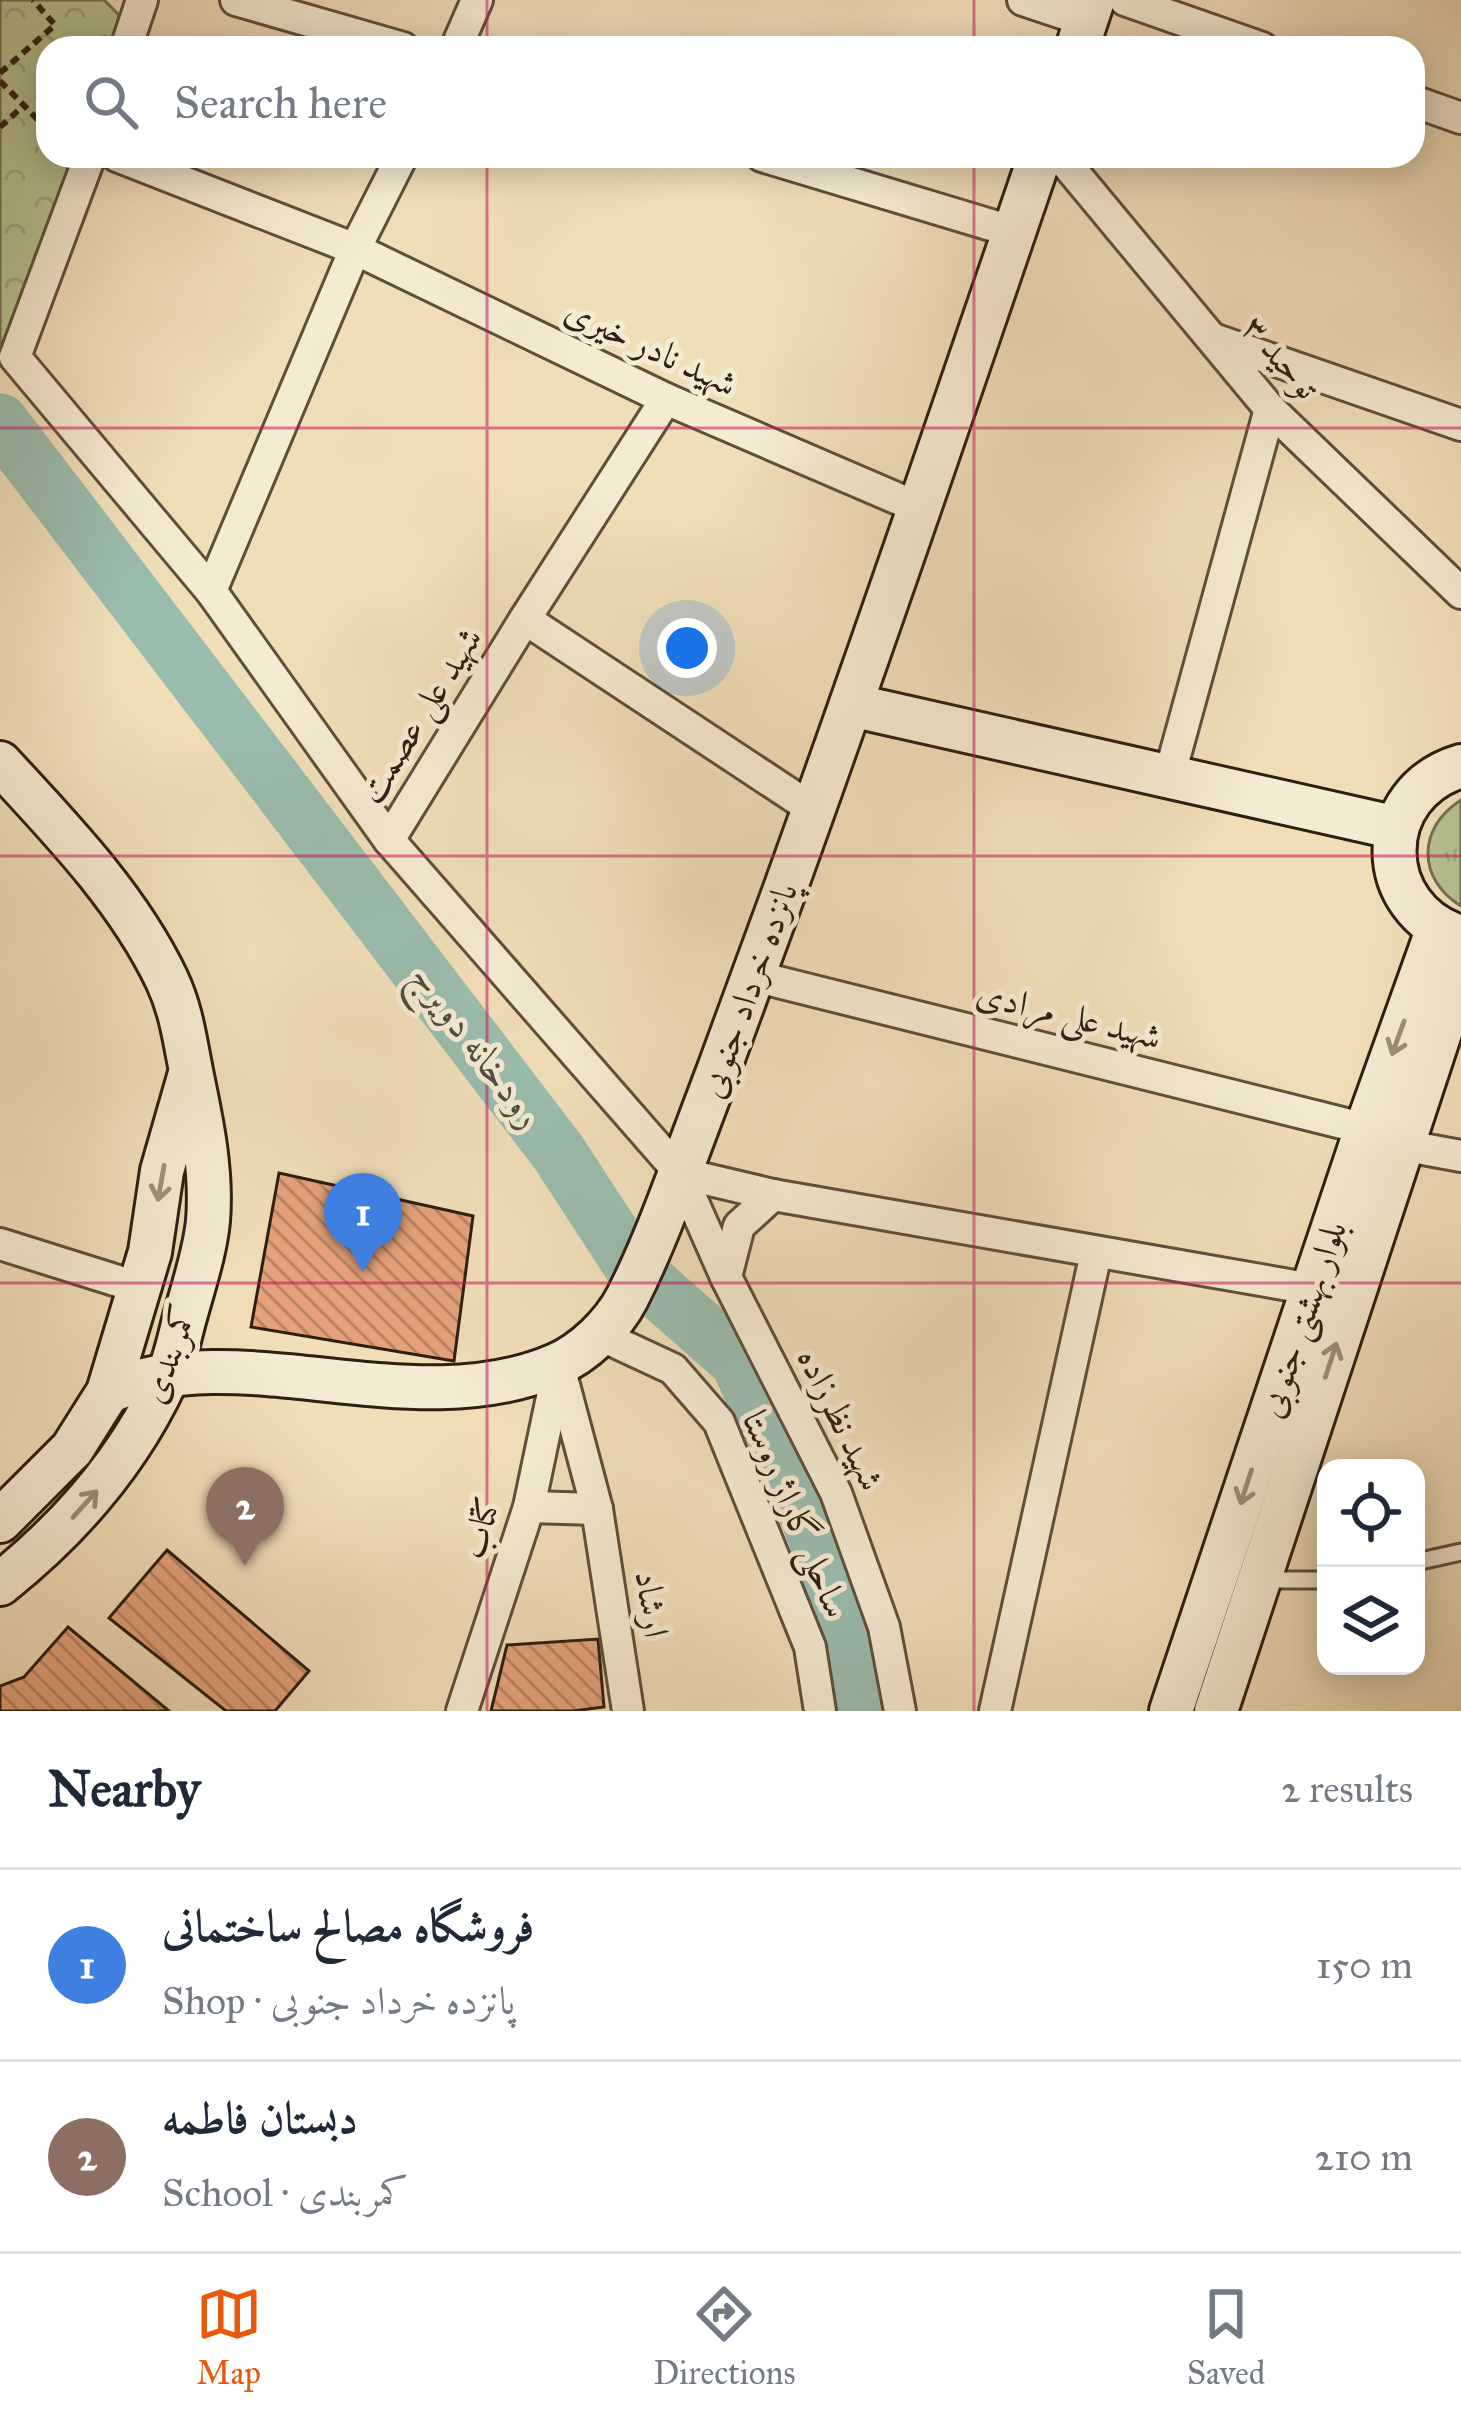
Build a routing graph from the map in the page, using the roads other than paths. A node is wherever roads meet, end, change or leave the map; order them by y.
1 (142, 0) edge
2 (236, 0) edge
3 (477, 0) edge
4 (1022, 0) edge
5 (1124, 0) edge
6 (303, 9) edge
7 (1085, 23) edge
8 (130, 36) edge
9 (372, 36) edge
10 (461, 36) edge
11 (1228, 36) edge
12 (1425, 105) edge
13 (1461, 118) edge
14 (86, 168) edge
15 (148, 168) edge
16 (396, 168) edge
17 (802, 168) edge
18 (1036, 168) edge
19 (1070, 168) edge
20 (1014, 232) junction
21 (356, 249) junction
22 (1213, 339) junction
23 (666, 399) junction
24 (1270, 409) junction
25 (1461, 425) edge
26 (917, 507) junction
27 (211, 591) junction
28 (1461, 593) edge
29 (525, 619) junction
30 (856, 692) junction
31 (1174, 759) junction
32 (0, 763) edge
33 (1461, 766) edge
34 (814, 810) junction
35 (1400, 820) junction
36 (389, 839) junction
37 (1449, 933) edge
38 (1461, 969) edge
39 (754, 976) junction
40 (191, 1070) junction
41 (1384, 1137) junction
42 (1461, 1156) edge
43 (680, 1173) junction
44 (773, 1195) junction
45 (0, 1244) edge
46 (1096, 1253) junction
47 (726, 1276) junction
48 (140, 1288) junction
49 (1312, 1289) junction
50 (613, 1318) junction
51 (559, 1364) junction
52 (167, 1377) junction
53 (109, 1392) junction
54 (529, 1507) junction
55 (597, 1509) junction
56 (0, 1521) edge
57 (1461, 1552) edge
58 (1425, 1560) edge
59 (1260, 1580) junction
60 (1317, 1580) edge
61 (0, 1584) edge
62 (462, 1711) edge
63 (628, 1711) edge
64 (820, 1711) edge
65 (900, 1711) edge
66 (995, 1711) edge
67 (1171, 1711) edge
68 (1216, 1711) edge

1 - 8 street
2 - 6 street
3 - 10 street
4 - 7 street
5 - 11 street
6 - 9 street
12 - 13 street
14 - 27 street, شهید نظرزاده
15 - 21 street, شهید نادر خیری
16 - 21 street
17 - 20 street
18 - 20 main road, پانزده خرداد جنوبی
19 - 22 street, توحید ۳
20 - 26 main road, پانزده خرداد جنوبی
21 - 23 street, شهید نادر خیری
21 - 27 street
22 - 24 street, توحید ۳
22 - 25 street
23 - 26 street, شهید نادر خیری
23 - 29 street
24 - 28 street, توحید ۳
24 - 31 street
26 - 30 main road, پانزده خرداد جنوبی
27 - 36 street, شهید نظرزاده
29 - 34 street, شهید علی عصمت
29 - 36 street, شهید علی عصمت
30 - 31 main road
30 - 34 main road, پانزده خرداد جنوبی
30 - 35 main road
31 - 35 main road
32 - 40 main road, کمربندی
33 - 35 main road
34 - 39 main road, پانزده خرداد جنوبی
35 - 37 main road
36 - 43 street, شهید نظرزاده
37 -> 41 main road, بلوار بهشتی جنوبی
38 - 41 main road, بلوار بهشتی جنوبی
39 - 41 street, شهید علی مرادی
39 - 43 main road, پانزده خرداد جنوبی
40 -> 48 main road, کمربندی
40 - 52 main road, کمربندی
41 - 42 street, شهید علی مرادی
41 - 49 main road, بلوار بهشتی جنوبی
59 -> 41 main road, بلوار بهشتی جنوبی
43 - 44 street
43 - 47 street, شهید نظرزاده
43 - 50 main road, پانزده خرداد جنوبی
44 - 46 street
44 - 47 street
45 - 48 street
46 - 49 street
46 - 66 street
47 - 65 street, شهید نظرزاده
48 - 53 main road, کمربندی
49 -> 67 main road, بلوار بهشتی جنوبی
50 - 51 main road
50 - 64 street, ساحلی گاراژ روستا
51 - 52 main road
51 - 54 street, کتاب
51 - 55 street, ارشاد
52 - 53 main road
61 -> 52 main road, کمربندی
53 - 56 main road, کمربندی
54 - 55 street
54 - 62 street, کتاب
55 - 63 street, ارشاد
57 - 58 lane
59 - 60 lane
59 - 68 main road, بلوار بهشتی جنوبی

